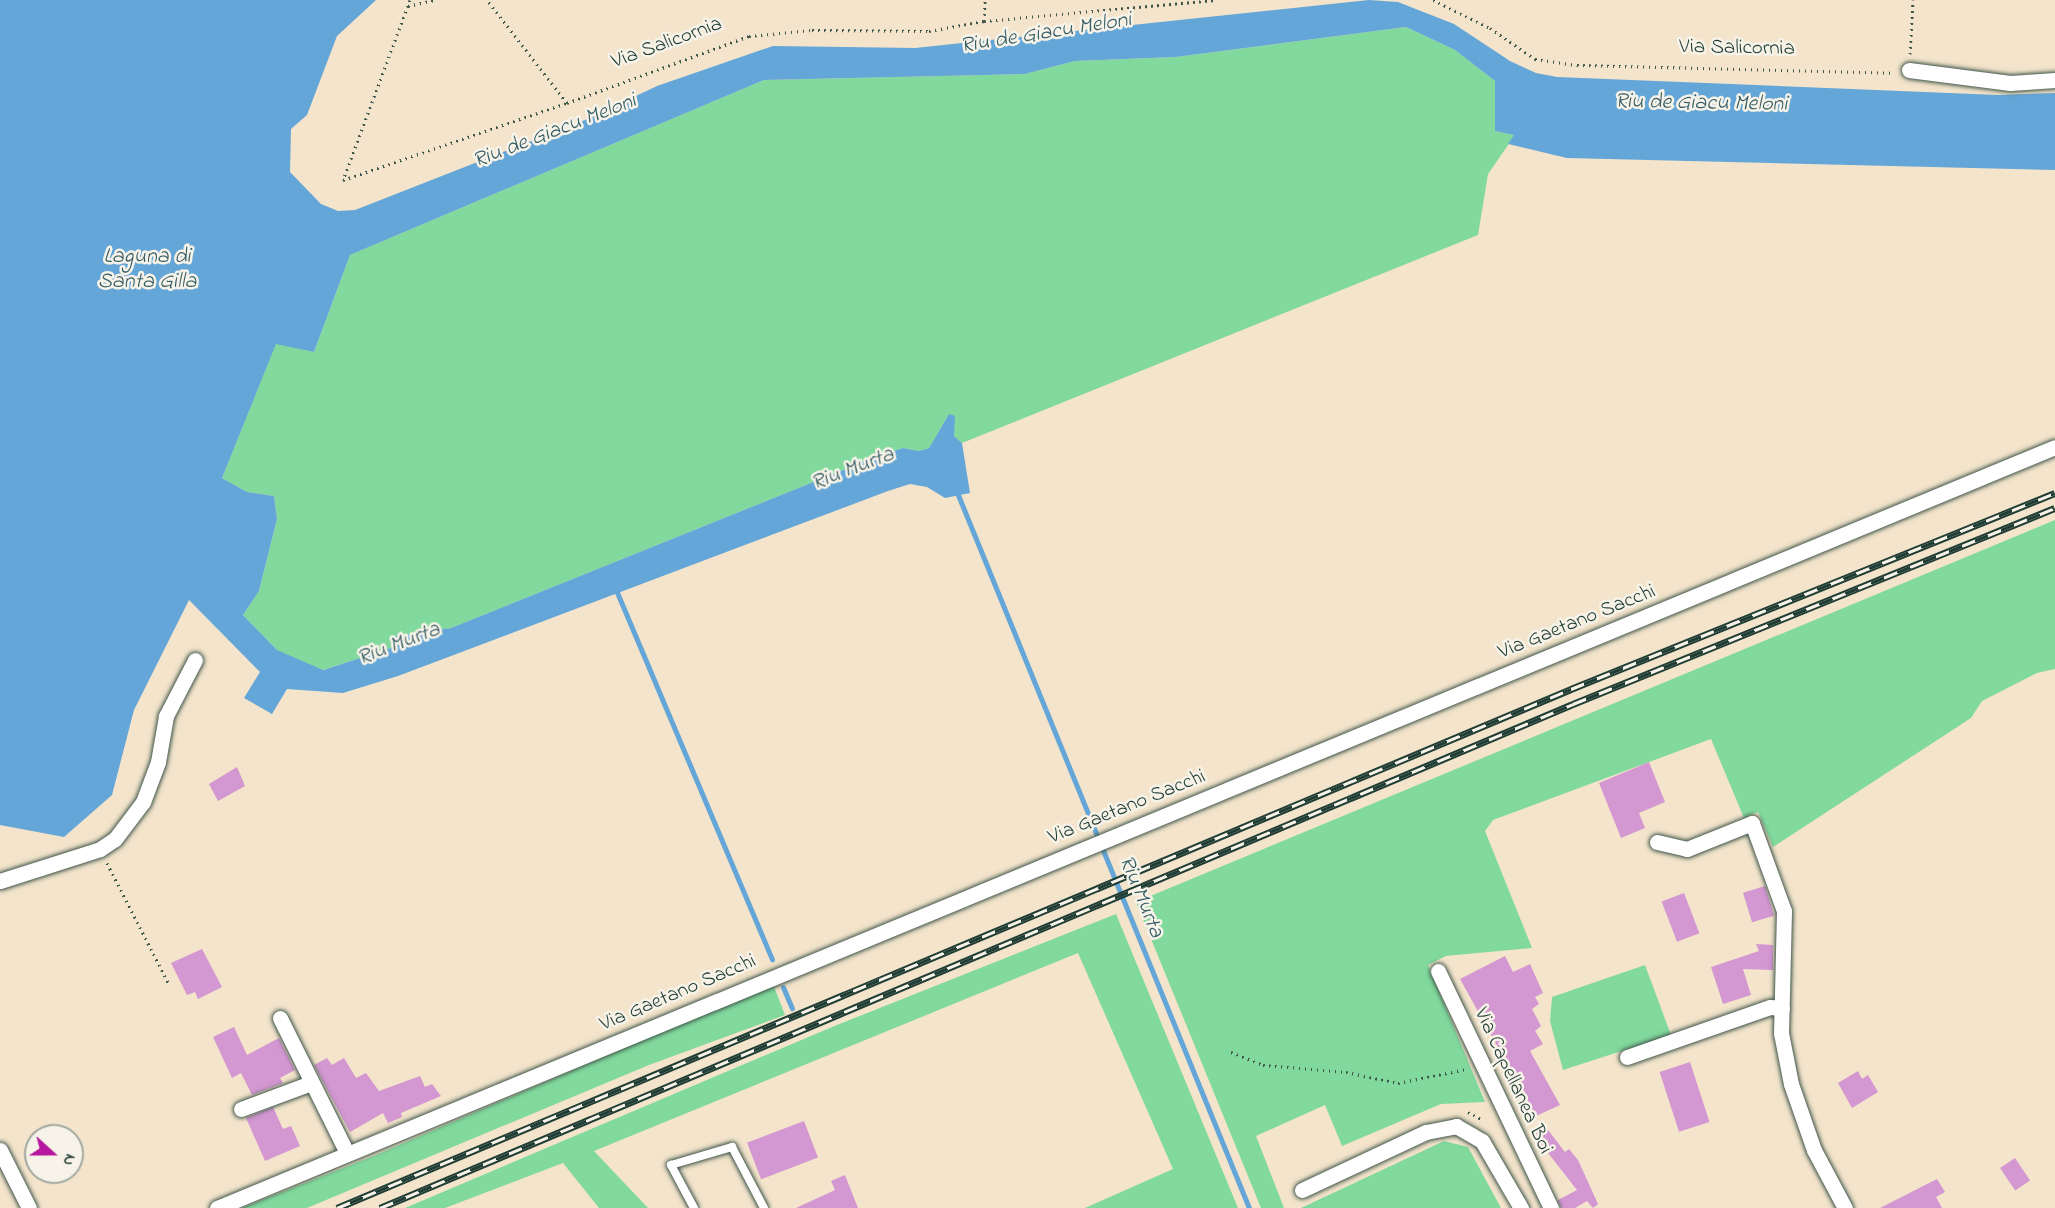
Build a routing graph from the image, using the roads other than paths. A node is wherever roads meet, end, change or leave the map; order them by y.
1 (1909, 70) road end
2 (2055, 80) edge
3 (2055, 447) edge
4 (195, 660) dead end
5 (1657, 842) dead end
6 (0, 881) edge
7 (1438, 970) dead end
8 (1782, 1008) junction
9 (280, 1018) dead end
10 (1627, 1057) dead end
11 (311, 1083) junction
12 (241, 1109) dead end
13 (0, 1150) edge
14 (347, 1153) junction
15 (1302, 1190) dead end
16 (29, 1208) edge
17 (217, 1208) edge
18 (694, 1208) edge
19 (764, 1208) edge
20 (1521, 1208) edge
21 (1551, 1208) edge
22 (1845, 1208) edge

1 - 2 street
3 - 14 street, Via Gaetano Sacchi
4 - 6 street
5 - 8 street
7 - 21 street, Via Capellanea Boi
8 - 10 street
8 - 22 street
9 - 11 street
11 - 12 street
11 - 14 street
13 - 16 street
14 - 17 street, Via Gaetano Sacchi
15 - 20 street
18 - 19 lane

